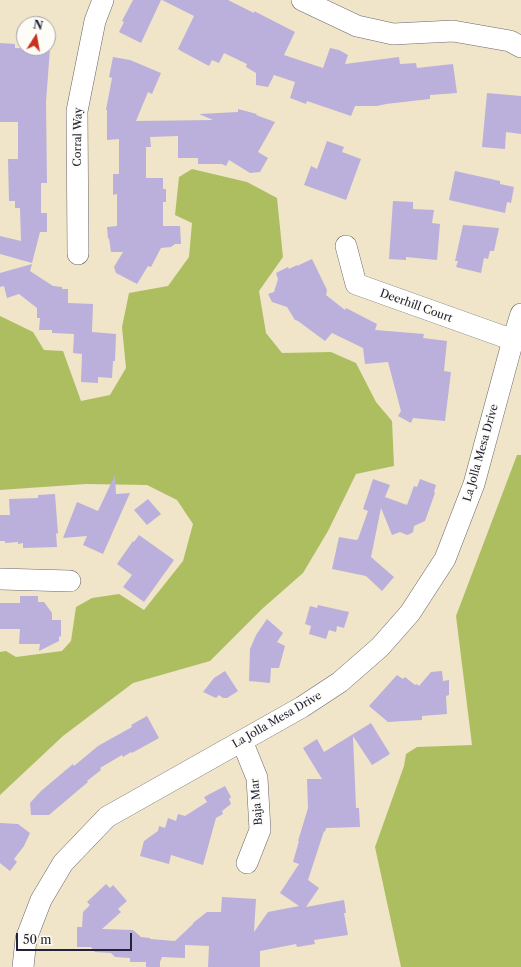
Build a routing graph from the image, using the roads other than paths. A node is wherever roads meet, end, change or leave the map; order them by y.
1 (102, 0) edge
2 (302, 0) edge
3 (521, 47) edge
4 (346, 246) dead end
5 (78, 254) dead end
6 (521, 314) edge
7 (512, 340) junction
8 (0, 579) edge
9 (70, 581) dead end
10 (242, 741) junction
11 (247, 863) dead end
12 (23, 967) edge

1 - 5 street, Corral Way
2 - 3 street
4 - 7 street, Deerhill Court
6 - 7 street, La Jolla Mesa Drive
7 - 10 street, La Jolla Mesa Drive
8 - 9 street
10 - 11 street, Baja Mar
10 - 12 street, La Jolla Mesa Drive

